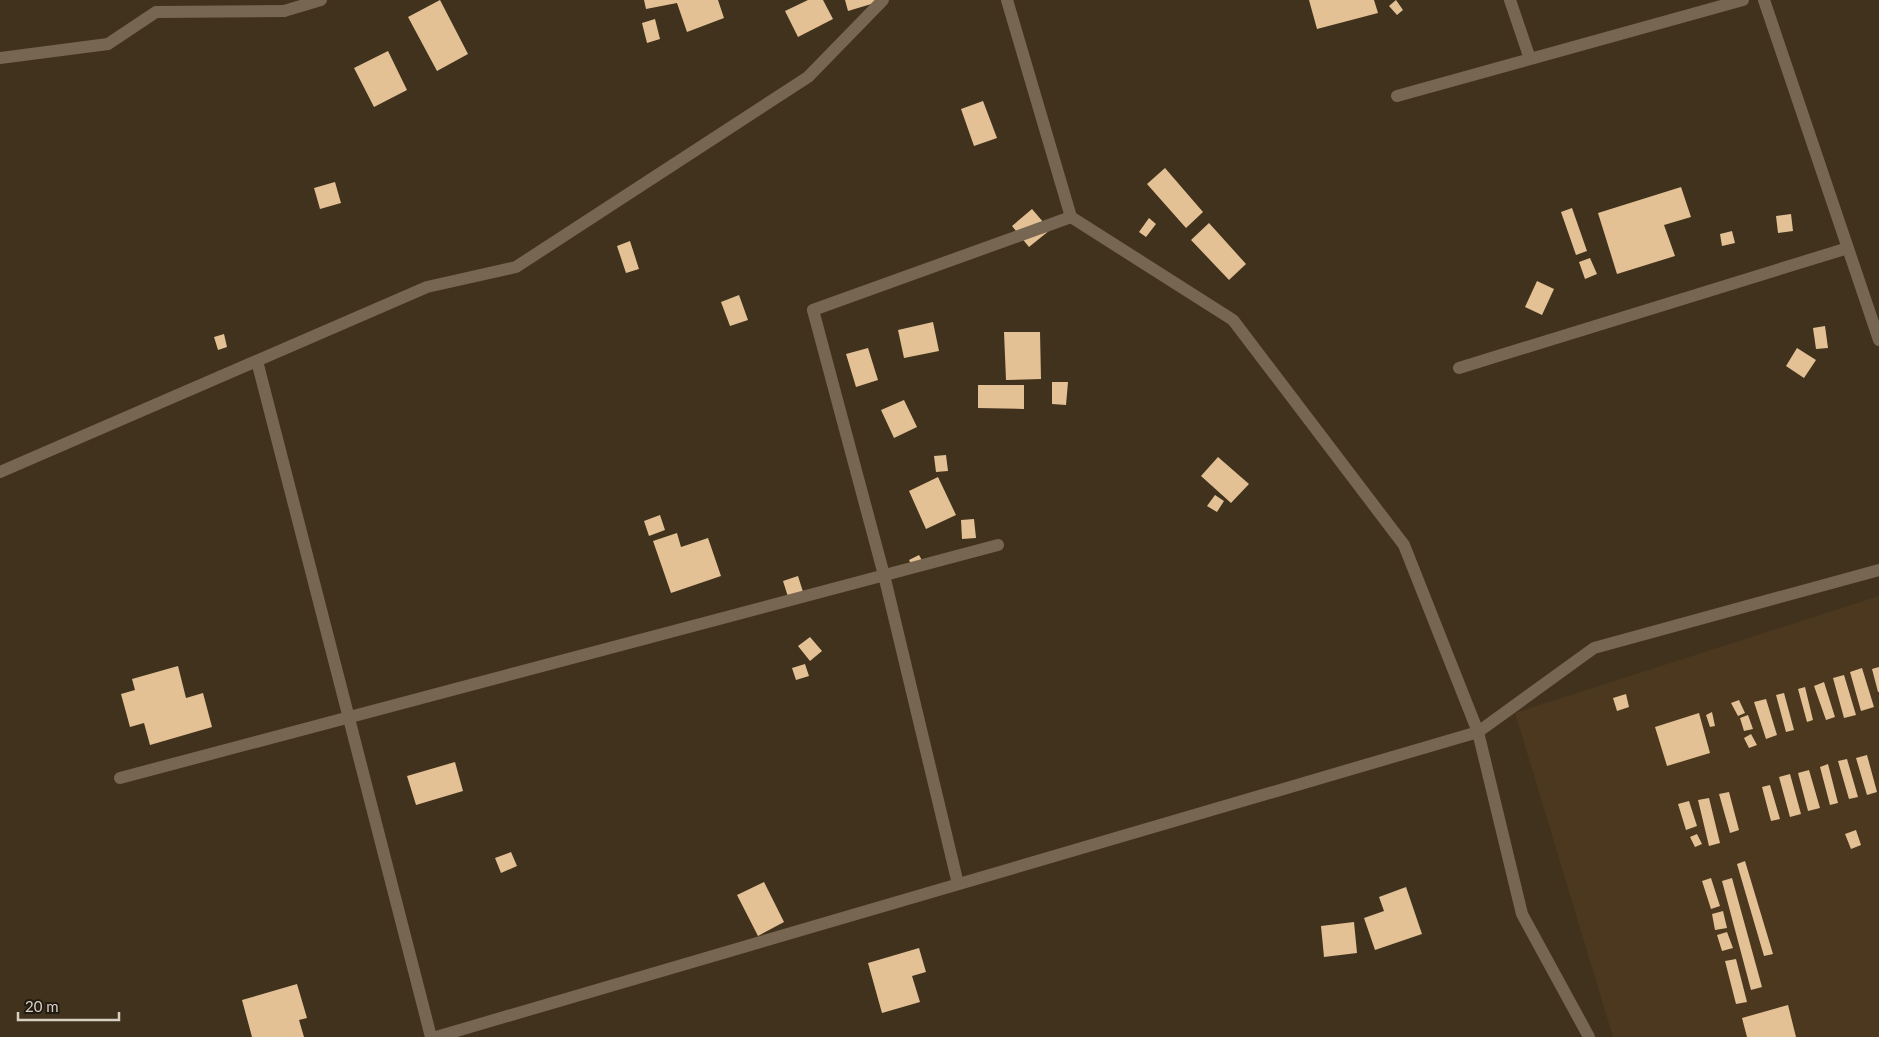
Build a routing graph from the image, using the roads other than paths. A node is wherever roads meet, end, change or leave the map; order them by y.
1 (321, 0) edge
2 (883, 0) edge
3 (1007, 0) edge
4 (1510, 0) edge
5 (1743, 0) edge
6 (1764, 0) edge
7 (0, 58) edge
8 (1530, 59) junction
9 (1397, 96) dead end
10 (1071, 217) junction
11 (1848, 248) junction
12 (1879, 340) edge
13 (257, 362) junction
14 (1459, 368) dead end
15 (0, 472) edge
16 (998, 544) dead end
17 (1879, 570) edge
18 (884, 575) junction
19 (348, 717) junction
20 (1478, 732) junction
21 (120, 778) dead end
22 (958, 884) junction
23 (431, 1037) edge
24 (436, 1037) edge
25 (1589, 1037) edge

1 - 7 street
2 - 13 street
3 - 10 street
4 - 8 street
5 - 8 street
6 - 11 street
8 - 9 street
10 - 18 street
10 - 20 street
11 - 12 street
11 - 14 street
13 - 15 street
13 - 19 street
16 - 18 street
17 - 20 street
18 - 19 street
18 - 22 street
19 - 21 street
19 - 23 street
20 - 22 street
20 - 25 street
22 - 24 street

